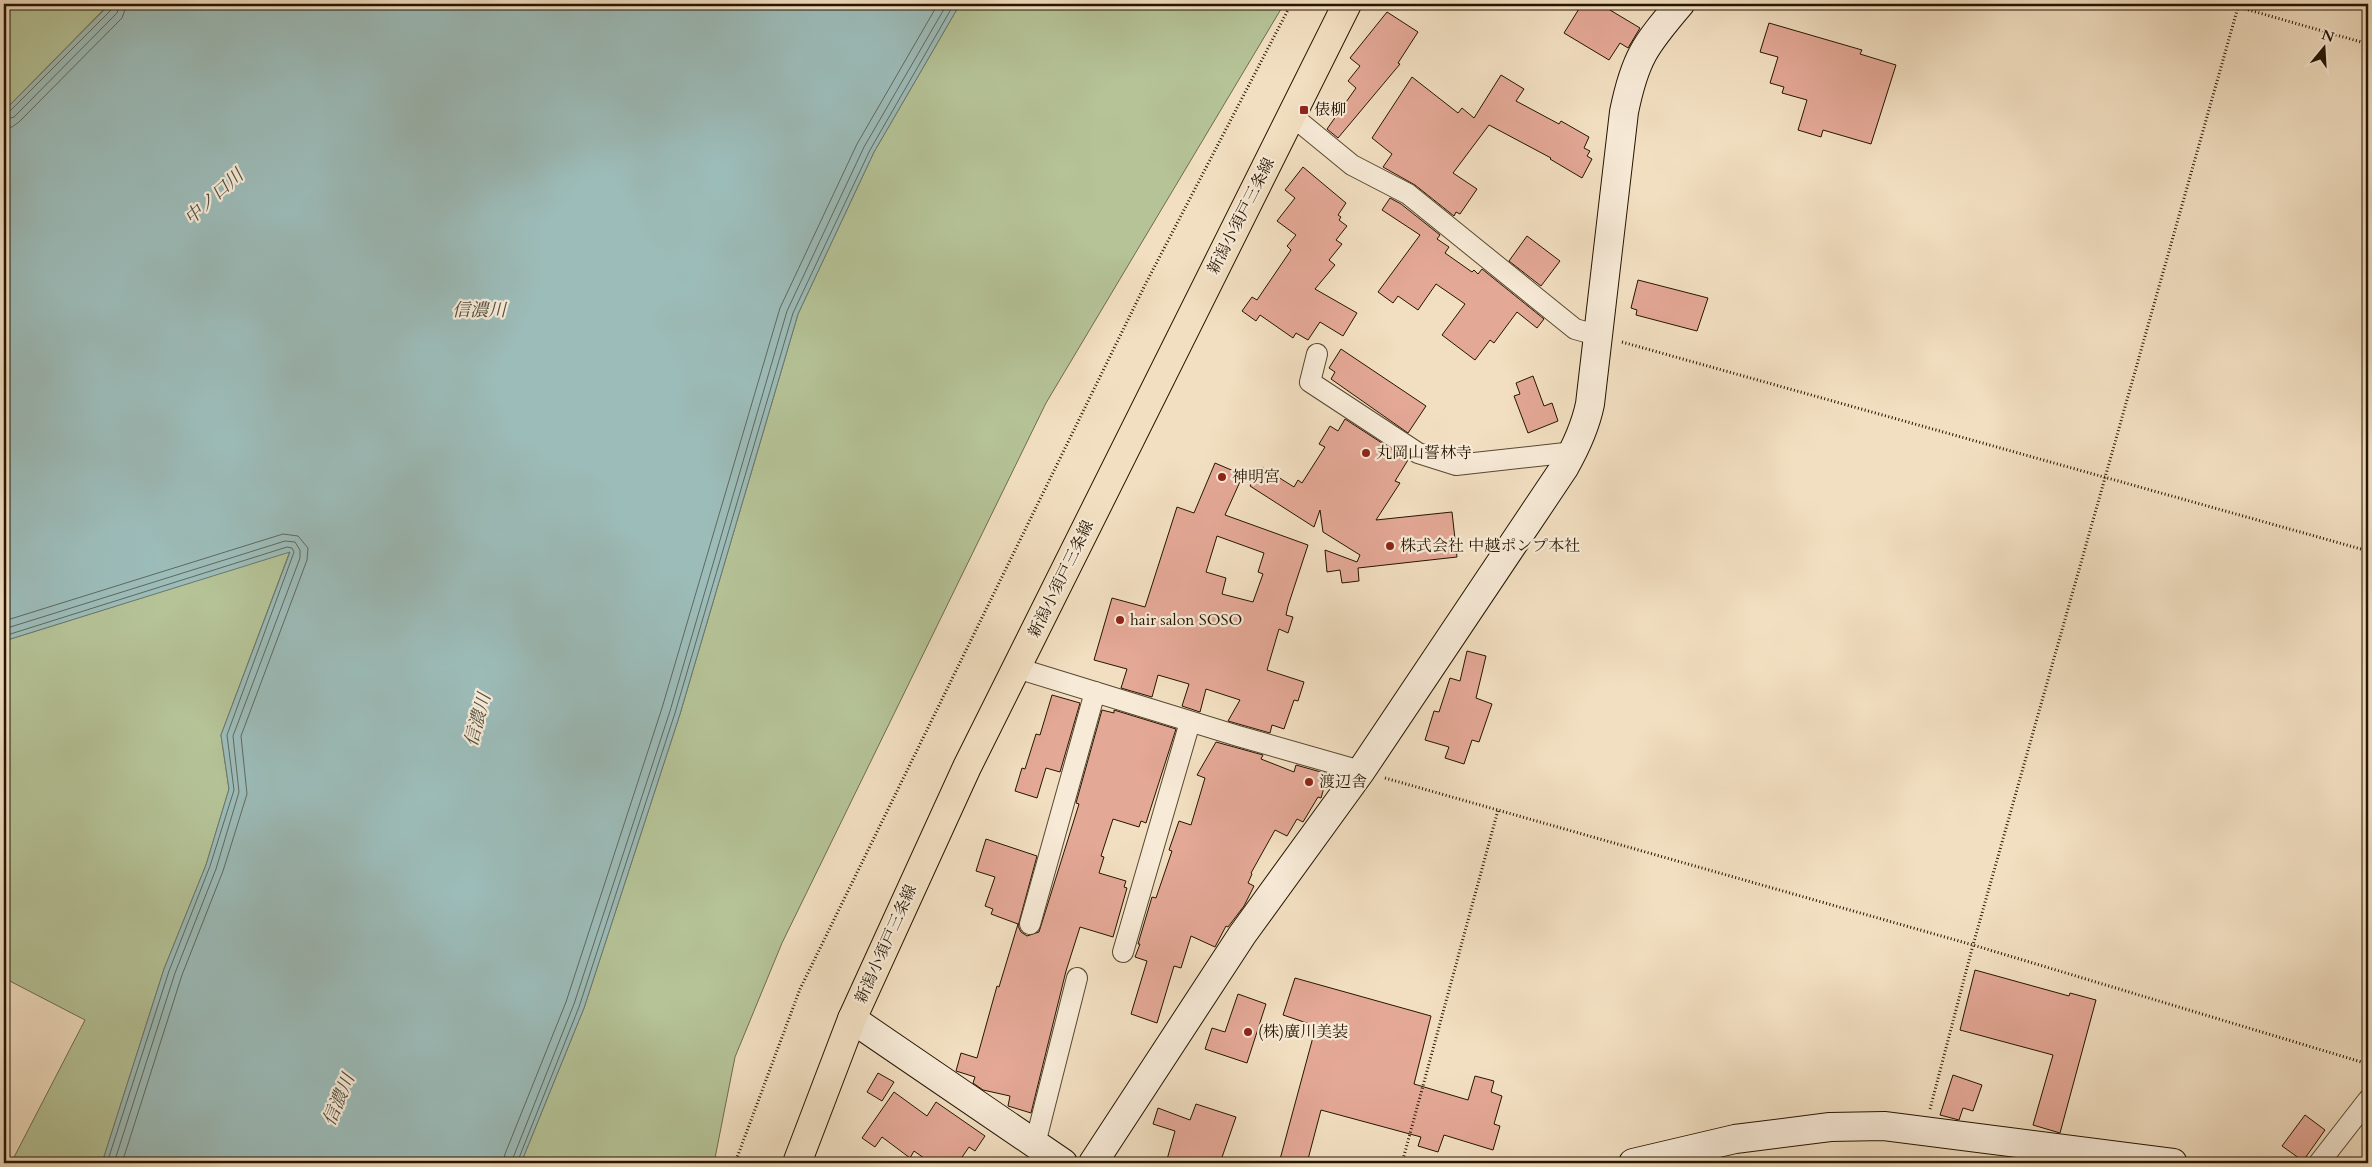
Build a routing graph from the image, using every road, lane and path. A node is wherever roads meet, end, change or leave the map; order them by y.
1 (1291, 4) edge
2 (1347, 4) edge
3 (1680, 4) edge
4 (2228, 4) edge
5 (2238, 7) junction
6 (2368, 44) edge
7 (1291, 115) junction
8 (1600, 336) junction
9 (1317, 354) dead end
10 (1574, 452) junction
11 (2104, 477) junction
12 (2368, 551) edge
13 (1017, 668) junction
14 (1094, 692) junction
15 (1190, 722) junction
16 (1361, 771) junction
17 (1498, 810) junction
18 (1030, 924) dead end
19 (1973, 945) junction
20 (1123, 952) dead end
21 (1077, 978) dead end
22 (852, 1019) junction
23 (2368, 1064) edge
24 (2368, 1100) edge
25 (1924, 1130) junction
26 (1035, 1144) junction
27 (2031, 1154) edge
28 (735, 1163) edge
29 (798, 1163) edge
30 (1064, 1163) edge
31 (1093, 1163) edge
32 (1402, 1163) edge
33 (1634, 1163) edge
34 (2173, 1163) edge
35 (2318, 1163) edge

1 - 28 path
2 - 7 main road, 新潟小須戸三条線
3 - 8 street
4 - 5 path
5 - 6 path
5 - 11 path
7 - 8 street
7 - 13 main road, 新潟小須戸三条線
8 - 10 street
8 - 11 path
9 - 10 street
10 - 16 street
11 - 12 path
11 - 19 path
13 - 14 street
13 - 22 main road, 新潟小須戸三条線
14 - 15 street
14 - 18 street
15 - 16 street
15 - 20 street
16 - 17 path
16 - 31 street
17 - 19 path
17 - 32 path
19 - 23 path
19 - 25 path
21 - 26 street
22 - 26 street
22 - 29 main road, 新潟小須戸三条線
24 - 35 street
25 - 27 street
25 - 33 street
26 - 30 street
27 - 34 street

